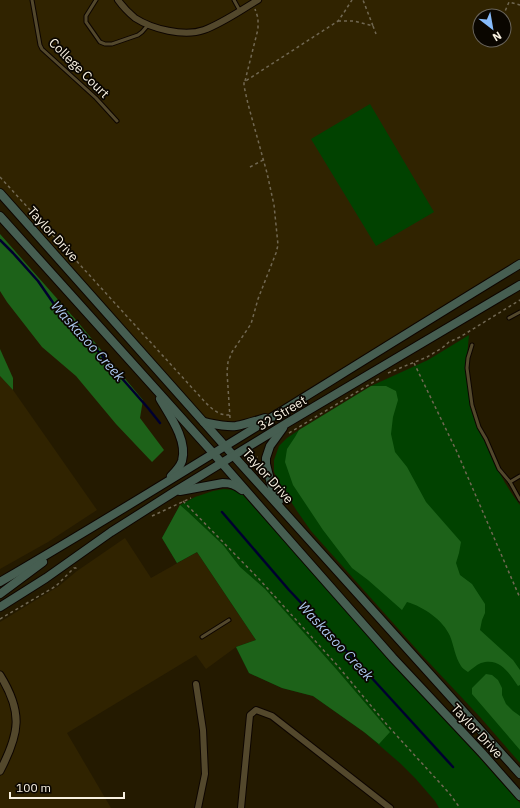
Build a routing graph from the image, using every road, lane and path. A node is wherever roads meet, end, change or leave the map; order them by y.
1 (32, 0) edge
2 (96, 0) edge
3 (118, 0) edge
4 (234, 0) edge
5 (258, 0) edge
6 (352, 0) edge
7 (363, 0) edge
8 (509, 1) edge
9 (520, 5) edge
10 (254, 8) dead end
11 (240, 11) junction
12 (338, 21) junction
13 (148, 24) junction
14 (373, 26) junction
15 (376, 34) dead end
16 (245, 81) junction
17 (116, 121) dead end
18 (263, 160) junction
19 (250, 167) dead end
20 (0, 177) edge
21 (0, 193) edge
22 (0, 216) edge
23 (520, 264) edge
24 (520, 285) edge
25 (520, 300) edge
26 (520, 312) edge
27 (509, 318) dead end
28 (472, 346) dead end
29 (414, 363) junction
30 (152, 384) junction
31 (230, 415) junction
32 (273, 416) junction
33 (204, 422) junction
34 (230, 422) dead end
35 (287, 423) junction
36 (287, 435) dead end
37 (225, 446) junction
38 (213, 453) junction
39 (234, 456) junction
40 (262, 458) dead end
41 (247, 459) dead end
42 (222, 463) junction
43 (520, 476) edge
44 (166, 482) junction
45 (510, 482) junction
46 (174, 492) junction
47 (253, 498) junction
48 (520, 500) edge
49 (285, 512) junction
50 (147, 519) dead end
51 (76, 538) junction
52 (74, 568) dead end
53 (0, 582) edge
54 (0, 594) edge
55 (520, 598) edge
56 (0, 607) edge
57 (0, 619) edge
58 (229, 620) dead end
59 (202, 637) dead end
60 (0, 674) edge
61 (196, 684) dead end
62 (0, 771) edge
63 (520, 774) edge
64 (520, 796) edge
65 (198, 808) edge
66 (241, 808) edge
67 (390, 808) edge
68 (460, 808) edge

1 - 17 lane, College Court
2 - 13 lane
3 - 13 street
4 - 11 lane
5 - 11 street
6 - 12 path
7 - 14 path
8 - 9 path
10 - 16 path
11 - 13 street
12 - 14 path
12 - 16 path
14 - 15 path
16 - 18 path
18 - 19 path
18 - 31 path
20 - 31 path
21 - 33 main road, Taylor Drive
22 - 30 main road, Taylor Drive
23 - 32 main road, 32 Street
24 - 35 main road, 32 Street
25 - 29 path
26 - 27 lane
28 - 45 lane
29 - 36 path
29 - 55 path
30 - 38 main road, Taylor Drive
30 - 44 main road
31 - 34 path
32 - 33 main road
32 - 37 main road, 32 Street
33 - 37 main road, Taylor Drive
35 - 39 main road, 32 Street
35 - 49 main road
37 - 38 main road, 32 Street
37 - 39 main road, Taylor Drive
38 - 42 main road, Taylor Drive
38 - 44 main road, 32 Street
39 - 42 main road, 32 Street
39 - 49 main road, Taylor Drive
40 - 41 path
42 - 46 main road, 32 Street
42 - 47 main road, Taylor Drive
43 - 45 lane
44 - 51 main road, 32 Street
45 - 48 lane
46 - 47 main road
46 - 56 main road, 32 Street
47 - 64 main road, Taylor Drive
49 - 63 main road, Taylor Drive
50 - 68 path
51 - 53 main road, 32 Street
51 - 54 main road
52 - 57 path
58 - 59 lane
60 - 62 street
61 - 65 street
66 - 67 street

